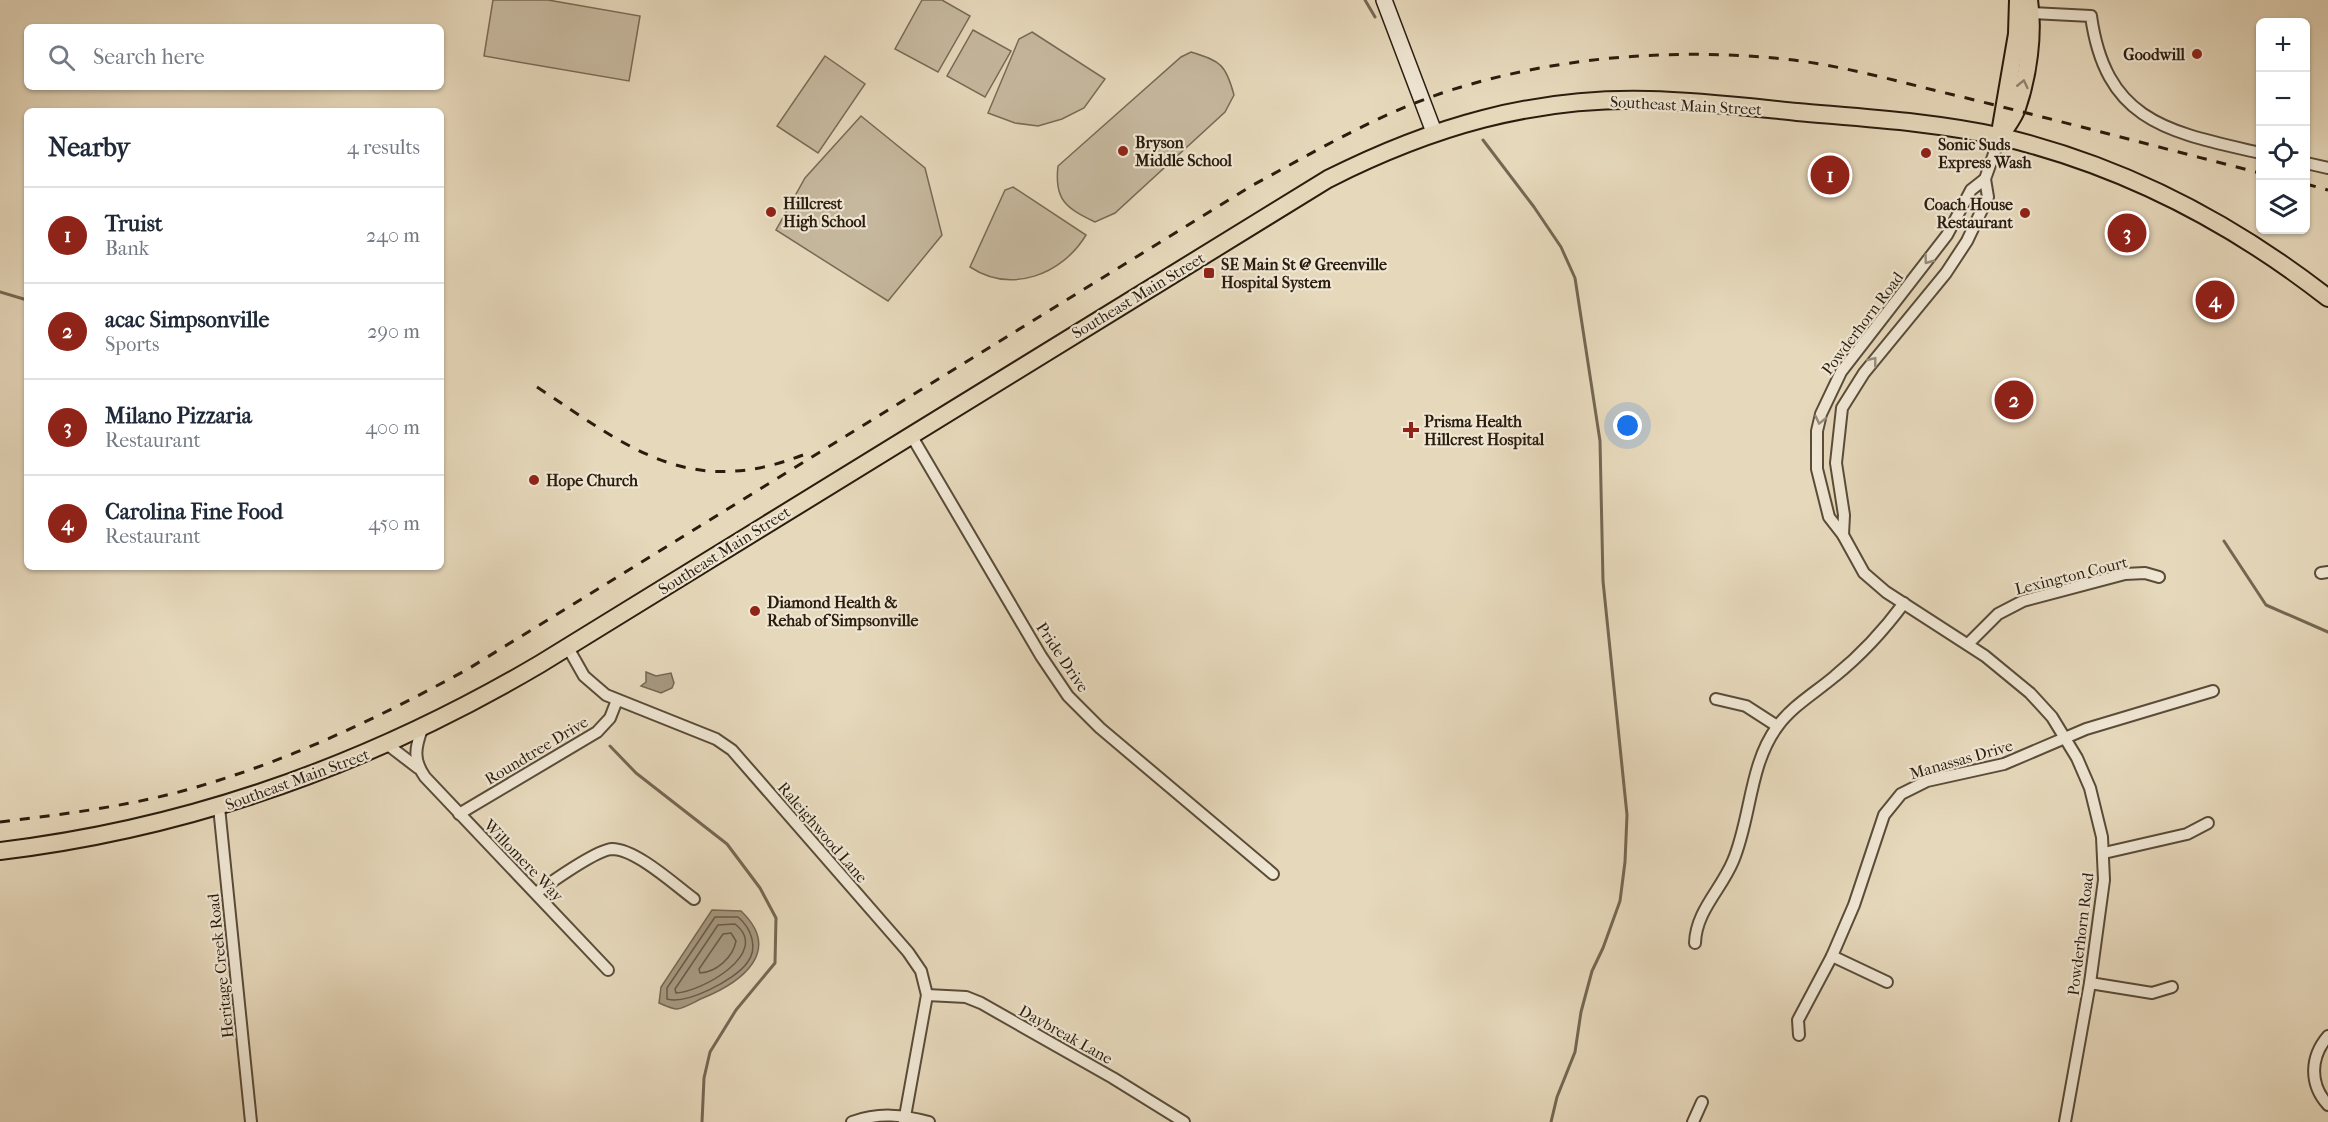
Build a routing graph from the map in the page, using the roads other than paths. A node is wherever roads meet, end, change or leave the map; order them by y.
1 (1384, 0) edge
2 (2018, 0) edge
3 (2030, 7) edge
4 (1434, 132) junction
5 (2000, 137) junction
6 (2256, 152) edge
7 (2310, 164) edge
8 (2328, 168) edge
9 (1985, 179) junction
10 (2328, 298) edge
11 (911, 435) junction
12 (1843, 535) junction
13 (2159, 577) dead end
14 (1904, 603) junction
15 (1968, 644) junction
16 (567, 646) junction
17 (2213, 691) dead end
18 (617, 699) junction
19 (1716, 699) dead end
20 (1777, 726) junction
21 (422, 729) junction
22 (2065, 738) junction
23 (388, 745) junction
24 (420, 770) junction
25 (219, 807) junction
26 (459, 814) junction
27 (2208, 823) dead end
28 (0, 851) edge
29 (2104, 853) junction
30 (1273, 874) dead end
31 (536, 894) junction
32 (694, 899) dead end
33 (1695, 943) dead end
34 (1832, 956) junction
35 (608, 970) dead end
36 (1887, 982) dead end
37 (2090, 983) junction
38 (2172, 987) dead end
39 (927, 995) junction
40 (1799, 1035) dead end
41 (2328, 1036) edge
42 (1702, 1102) dead end
43 (2328, 1105) edge
44 (905, 1119) edge
45 (251, 1122) edge
46 (852, 1122) edge
47 (929, 1122) edge
48 (1184, 1122) edge
49 (1693, 1122) edge
50 (2065, 1122) edge

1 - 4 street
2 - 5 main road
5 -> 3 main road
3 - 6 street
4 - 5 main road, Southeast Main Street
4 - 11 main road, Southeast Main Street
5 - 9 street, Powderhorn Road
5 - 10 main road, Southeast Main Street
7 - 8 street
12 -> 9 street, Powderhorn Road
9 -> 12 street, Powderhorn Road
11 - 16 main road, Southeast Main Street
11 - 30 street, Pride Drive
12 - 14 street, Powderhorn Road
13 - 15 street, Lexington Court
14 - 15 street, Powderhorn Road
14 - 20 street
15 - 22 street, Powderhorn Road
16 - 18 street, Raleighwood Lane
16 - 21 main road, Southeast Main Street
17 - 22 street, Manassas Drive
18 - 26 street, Roundtree Drive
18 - 39 street, Raleighwood Lane
19 - 20 street
20 - 33 street
21 - 23 main road, Southeast Main Street
21 - 24 street
22 - 29 street, Powderhorn Road
22 - 34 street, Manassas Drive
23 - 24 street, Willomere Way
23 - 25 main road, Southeast Main Street
24 - 26 street, Willomere Way
25 - 28 main road, Southeast Main Street
25 - 45 street, Heritage Creek Road
26 - 31 street, Willomere Way
27 - 29 street
29 - 37 street, Powderhorn Road
31 - 32 street
31 - 35 street, Willomere Way
34 - 36 street
34 - 40 street, Manassas Drive
37 - 38 street
37 - 50 street, Powderhorn Road
39 - 44 street, Raleighwood Lane
39 - 48 street, Daybreak Lane
41 - 43 street
42 - 49 street
44 - 46 street
44 - 47 street

